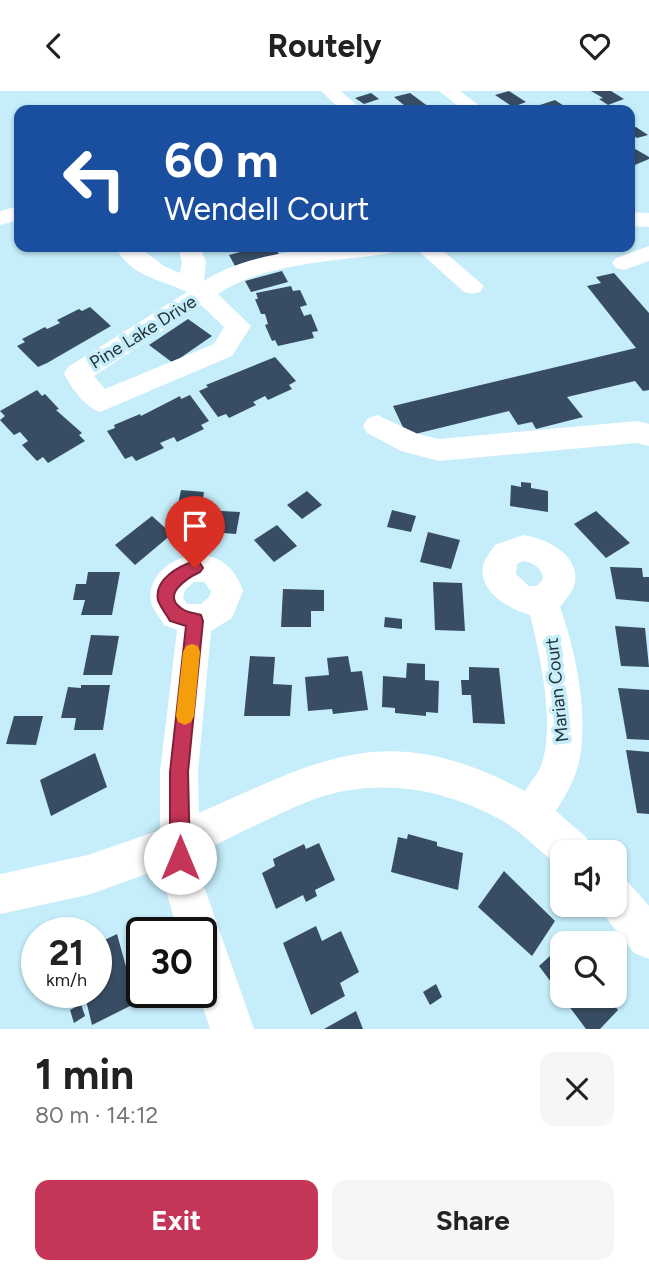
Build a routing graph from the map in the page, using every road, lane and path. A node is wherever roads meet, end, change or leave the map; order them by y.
1 (330, 91) edge
2 (448, 91) edge
3 (346, 105) edge
4 (468, 105) edge
5 (132, 252) edge
6 (191, 252) edge
7 (352, 252) edge
8 (431, 252) edge
9 (649, 253) edge
10 (624, 263) dead end
11 (472, 286) dead end
12 (197, 288) junction
13 (377, 426) dead end
14 (649, 435) edge
15 (541, 600) dead end
16 (195, 621) dead end
17 (530, 816) junction
18 (562, 840) edge
19 (180, 841) junction
20 (0, 894) edge
21 (627, 912) edge
22 (194, 917) edge
23 (649, 938) edge
24 (217, 985) edge
25 (232, 1029) edge

1 - 3 street
2 - 4 street
5 - 12 street
6 - 12 street
7 - 12 street, Pine Lake Drive
8 - 11 street
9 - 10 street
12 - 12 street, Pine Lake Drive
13 - 14 street
15 - 17 street, Marian Court
16 - 19 street
17 - 18 street
17 - 19 street
19 - 20 street
19 - 22 street
21 - 23 street
24 - 25 street

